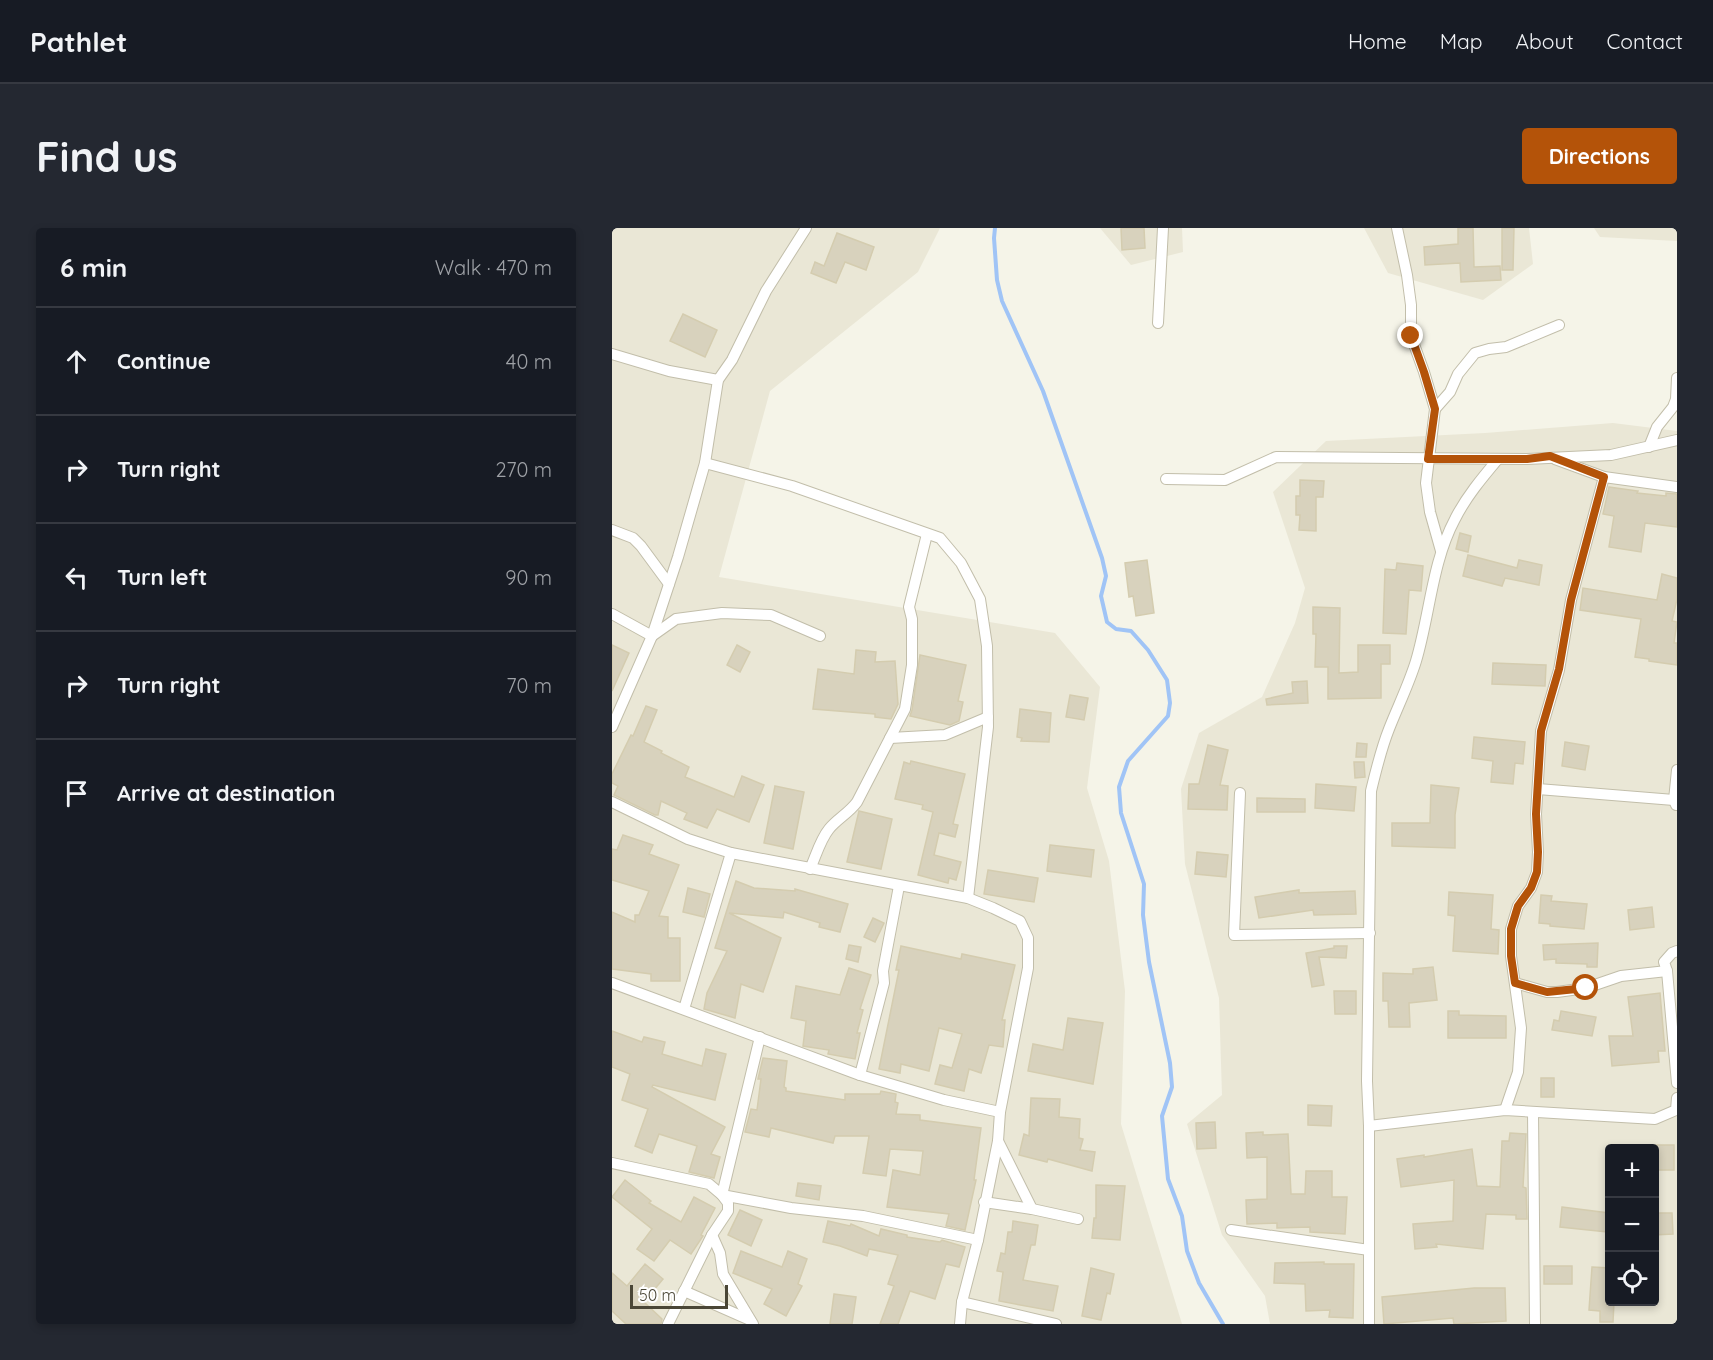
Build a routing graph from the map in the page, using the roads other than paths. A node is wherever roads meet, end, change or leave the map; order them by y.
1 (806, 228) edge
2 (1163, 228) edge
3 (1397, 228) edge
4 (1158, 323) dead end
5 (1559, 325) dead end
6 (612, 354) edge
7 (1677, 378) edge
8 (718, 380) junction
9 (1435, 409) junction
10 (1677, 440) edge
11 (1649, 447) junction
12 (1550, 456) junction
13 (1428, 459) junction
14 (1498, 459) junction
15 (705, 463) junction
16 (1604, 477) junction
17 (1166, 479) dead end
18 (1677, 487) edge
19 (612, 530) edge
20 (927, 534) junction
21 (1442, 551) junction
22 (669, 584) junction
23 (612, 614) edge
24 (652, 636) junction
25 (820, 636) dead end
26 (988, 717) junction
27 (612, 727) edge
28 (890, 738) junction
29 (1677, 770) edge
30 (1538, 789) junction
31 (1240, 793) dead end
32 (612, 802) edge
33 (1675, 803) edge
34 (731, 854) junction
35 (810, 868) junction
36 (899, 886) junction
37 (968, 898) junction
38 (1370, 933) junction
39 (1677, 951) edge
40 (1667, 972) junction
41 (612, 983) edge
42 (1515, 983) junction
43 (684, 1009) junction
44 (760, 1037) junction
45 (861, 1075) junction
46 (1677, 1083) edge
47 (1677, 1098) edge
48 (1505, 1110) junction
49 (1676, 1111) edge
50 (1000, 1112) junction
51 (1533, 1112) junction
52 (1369, 1126) junction
53 (998, 1141) junction
54 (612, 1163) edge
55 (722, 1195) junction
56 (984, 1202) junction
57 (1032, 1209) junction
58 (1078, 1219) dead end
59 (1231, 1230) dead end
60 (712, 1235) junction
61 (978, 1240) junction
62 (1369, 1250) junction
63 (684, 1291) junction
64 (962, 1302) junction
65 (752, 1322) edge
66 (668, 1324) edge
67 (960, 1324) edge
68 (1056, 1324) edge
69 (1369, 1324) edge
70 (1534, 1324) edge

1 - 8 street
2 - 4 street
3 - 9 street
5 - 9 street
6 - 8 street
7 - 11 street
8 - 15 street
9 - 13 street
10 - 11 street
11 - 12 street
12 - 14 street
12 - 16 street
13 - 14 street
13 - 17 street
13 - 21 street
14 - 21 street
15 - 20 street
15 - 22 street
16 - 18 street
16 - 30 street
19 - 22 street
20 - 26 street
20 - 28 street
21 - 38 street
22 - 24 street
23 - 24 street
24 - 25 street
24 - 27 street
26 - 28 street
26 - 37 street
28 - 35 street
29 - 33 street
30 - 33 street
30 - 42 street
31 - 38 street
32 - 34 street
34 - 35 street
34 - 43 street
35 - 36 street
36 - 37 street
36 - 45 street
37 - 50 street
38 - 52 street
39 - 40 street
40 - 42 street
40 - 46 street
41 - 43 street
42 - 48 street
43 - 44 street
44 - 45 street
44 - 55 street
45 - 50 street
47 - 49 street
48 - 51 street
48 - 52 street
49 - 51 street
50 - 53 street
51 - 70 street
52 - 62 street
53 - 56 street
53 - 57 street
54 - 55 street
55 - 60 street
55 - 61 street
56 - 57 street
56 - 61 street
57 - 58 street
59 - 62 street
60 - 63 street
60 - 65 street
61 - 64 street
62 - 69 street
63 - 65 street
63 - 66 street
64 - 67 street
64 - 68 street

